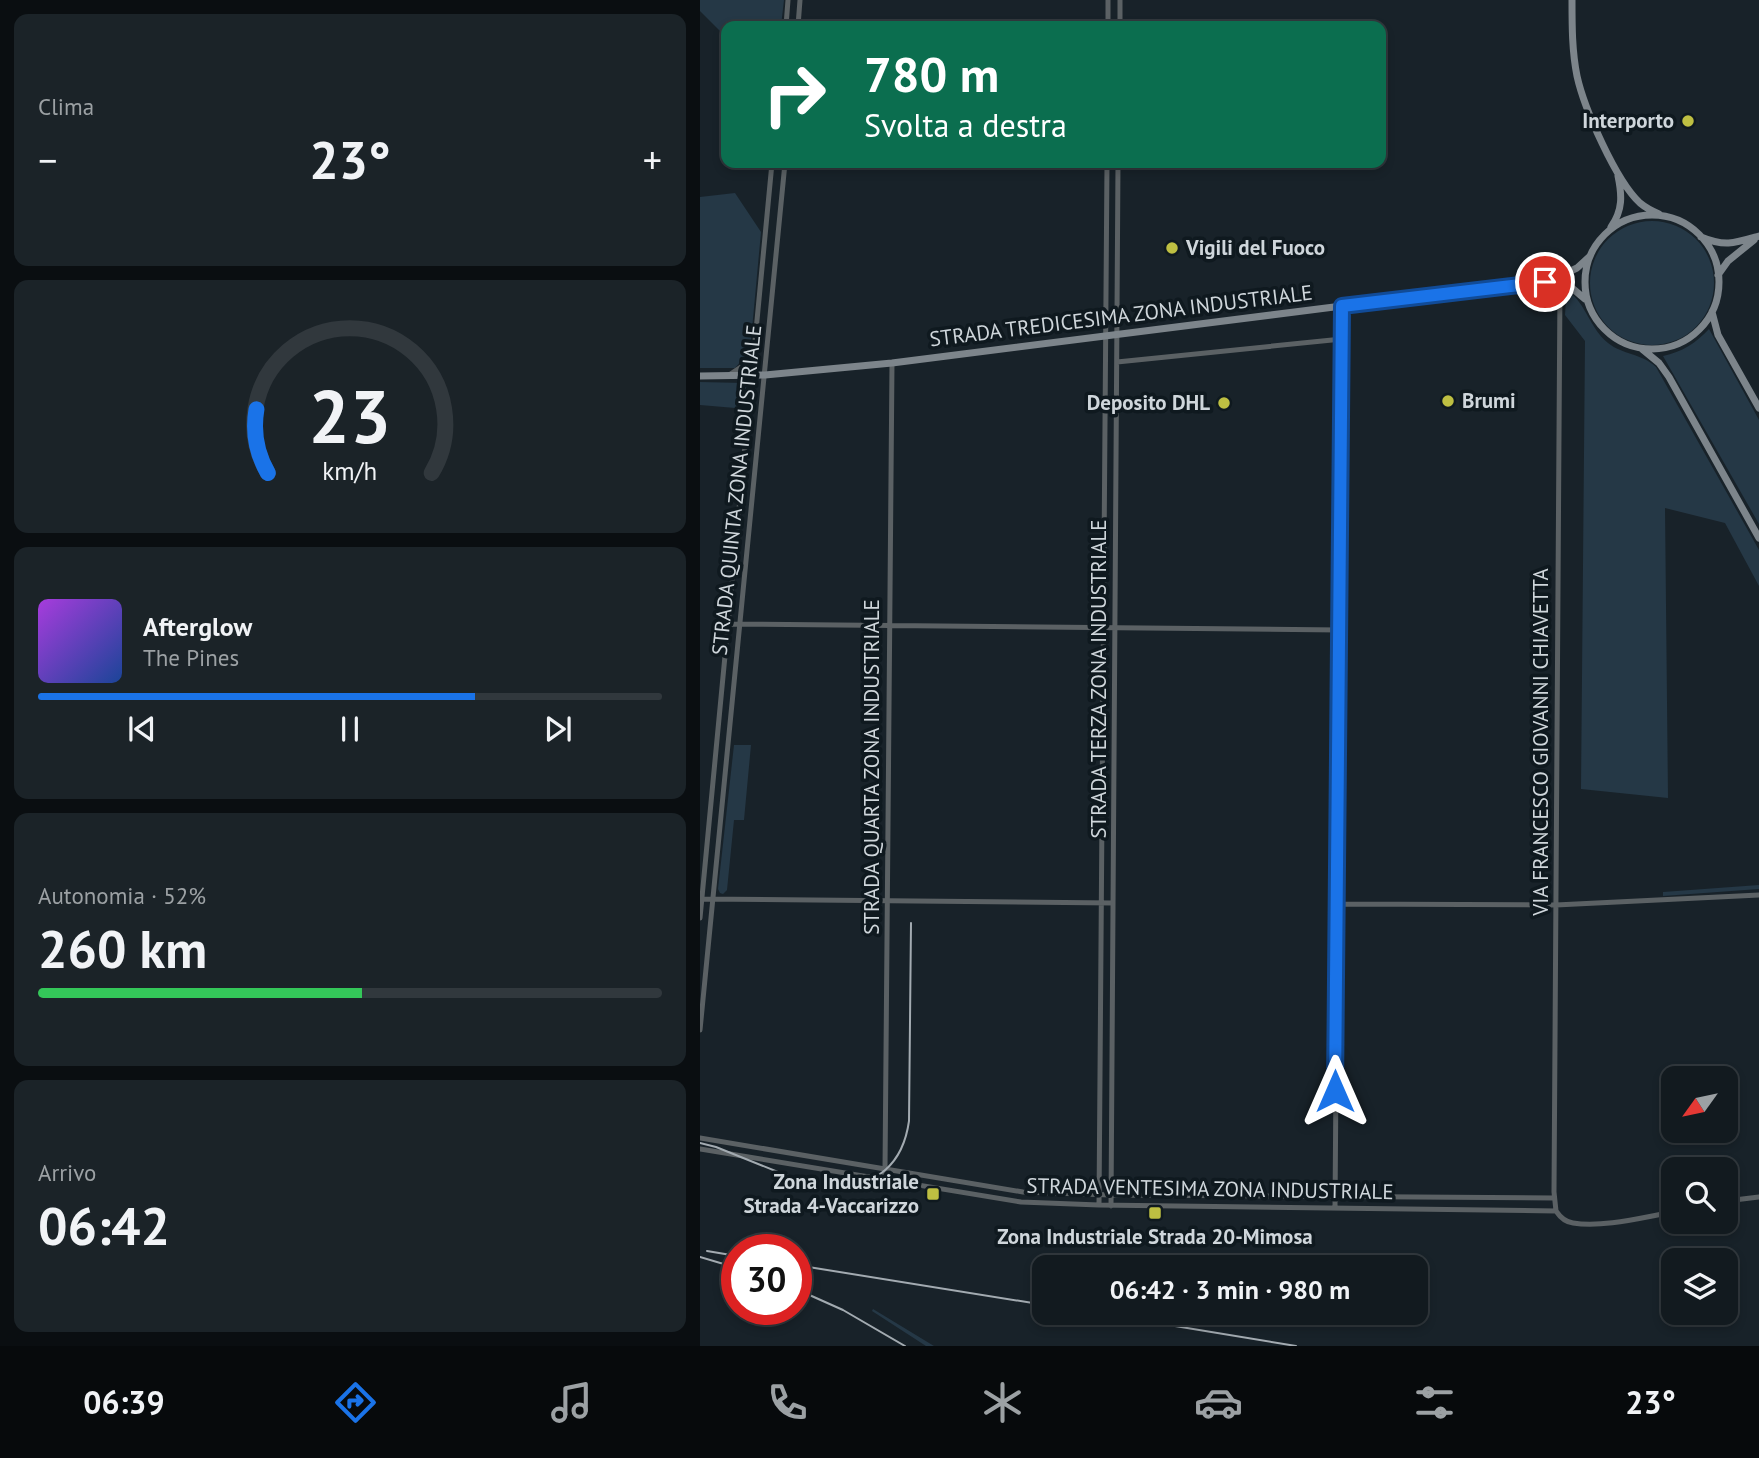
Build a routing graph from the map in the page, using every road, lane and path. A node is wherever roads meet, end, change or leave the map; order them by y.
1 (788, 0) edge
2 (800, 0) edge
3 (1108, 0) edge
4 (1120, 0) edge
5 (1572, 0) edge
6 (786, 21) edge
7 (798, 21) edge
8 (1108, 21) edge
9 (1120, 21) edge
10 (772, 168) edge
11 (785, 168) edge
12 (1107, 168) edge
13 (1118, 168) edge
14 (1616, 168) junction
15 (1661, 216) junction
16 (1607, 232) junction
17 (1701, 237) junction
18 (1759, 237) edge
19 (1589, 257) junction
20 (1718, 276) junction
21 (1545, 282) junction
22 (1560, 285) junction
23 (1588, 303) junction
24 (1342, 306) junction
25 (1712, 312) junction
26 (1117, 334) junction
27 (1106, 336) junction
28 (1342, 339) junction
29 (755, 347) junction
30 (1642, 349) junction
31 (1117, 362) junction
32 (892, 363) junction
33 (765, 375) junction
34 (700, 376) edge
35 (727, 376) junction
36 (753, 376) junction
37 (1759, 408) edge
38 (1104, 435) junction
39 (1116, 437) junction
40 (1759, 538) edge
41 (727, 624) junction
42 (740, 624) junction
43 (888, 625) junction
44 (1104, 628) junction
45 (1116, 628) junction
46 (1340, 630) junction
47 (723, 669) junction
48 (735, 670) junction
49 (1103, 752) junction
50 (1115, 752) junction
51 (1759, 895) edge
52 (701, 899) edge
53 (713, 900) junction
54 (887, 901) junction
55 (1101, 903) junction
56 (1113, 903) junction
57 (1337, 904) junction
58 (1556, 905) junction
59 (700, 918) edge
60 (1101, 940) junction
61 (1112, 940) junction
62 (700, 1029) edge
63 (1100, 1099) junction
64 (1111, 1099) junction
65 (700, 1138) edge
66 (700, 1149) edge
67 (821, 1158) junction
68 (844, 1162) junction
69 (1100, 1162) junction
70 (1111, 1163) junction
71 (819, 1169) junction
72 (885, 1170) junction
73 (842, 1172) junction
74 (883, 1180) junction
75 (967, 1182) junction
76 (965, 1193) junction
77 (1099, 1195) junction
78 (1111, 1195) junction
79 (1162, 1196) junction
80 (1211, 1196) junction
81 (1335, 1197) junction
82 (1759, 1197) edge
83 (1554, 1198) junction
84 (1738, 1200) edge
85 (1099, 1205) junction
86 (1111, 1206) junction
87 (1162, 1206) junction
88 (1211, 1207) junction
89 (1335, 1208) junction
90 (1556, 1211) junction
91 (1661, 1214) edge

1 - 6 street
2 - 7 street
3 - 8 street
4 - 9 street
5 - 14 main road
10 - 29 street, STRADA QUINTA ZONA INDUSTRIALE
11 - 33 street, STRADA QUINTA ZONA INDUSTRIALE
12 - 27 street, STRADA TERZA ZONA INDUSTRIALE
13 - 26 street, STRADA TERZA ZONA INDUSTRIALE
14 - 15 main road
14 - 16 main road
15 - 16 main road
15 - 17 main road
16 - 19 main road
17 - 18 main road
17 - 20 main road
18 - 20 main road
19 - 21 main road
19 - 23 main road
20 - 25 main road
21 - 22 main road
21 - 24 main road, STRADA TREDICESIMA ZONA INDUSTRIALE
22 - 23 main road
22 - 58 street, VIA FRANCESCO GIOVANNI CHIAVETTA
23 - 30 main road
24 - 26 main road, STRADA TREDICESIMA ZONA INDUSTRIALE
24 - 28 street
25 - 30 main road
25 - 37 main road
26 - 27 main road, STRADA TREDICESIMA ZONA INDUSTRIALE
26 - 31 street, STRADA TERZA ZONA INDUSTRIALE
27 - 32 main road, STRADA TREDICESIMA ZONA INDUSTRIALE
27 - 38 street, STRADA TERZA ZONA INDUSTRIALE
28 - 31 street
28 - 46 street
29 - 35 street
29 - 36 street, STRADA QUINTA ZONA INDUSTRIALE
30 - 40 main road
31 - 39 street, STRADA TERZA ZONA INDUSTRIALE
32 - 33 main road, STRADA TREDICESIMA ZONA INDUSTRIALE
32 - 43 street, STRADA QUARTA ZONA INDUSTRIALE
33 - 36 main road, STRADA TREDICESIMA ZONA INDUSTRIALE
33 - 42 street, STRADA QUINTA ZONA INDUSTRIALE
34 - 35 main road, STRADA TREDICESIMA ZONA INDUSTRIALE
35 - 36 main road, STRADA TREDICESIMA ZONA INDUSTRIALE
36 - 41 street, STRADA QUINTA ZONA INDUSTRIALE
38 - 39 street
38 - 44 street, STRADA TERZA ZONA INDUSTRIALE
39 - 45 street, STRADA TERZA ZONA INDUSTRIALE
41 - 42 street
41 - 47 street, STRADA QUINTA ZONA INDUSTRIALE
42 - 43 street
42 - 48 street, STRADA QUINTA ZONA INDUSTRIALE
43 - 44 street
43 - 54 street, STRADA QUARTA ZONA INDUSTRIALE
44 - 45 street
44 - 49 street, STRADA TERZA ZONA INDUSTRIALE
45 - 46 street
45 - 50 street, STRADA TERZA ZONA INDUSTRIALE
46 - 57 street
47 - 48 street
47 - 52 street, STRADA QUINTA ZONA INDUSTRIALE
48 - 53 street, STRADA QUINTA ZONA INDUSTRIALE
49 - 50 street
49 - 55 street, STRADA TERZA ZONA INDUSTRIALE
50 - 56 street, STRADA TERZA ZONA INDUSTRIALE
51 - 58 street
52 - 53 street
52 - 59 street, STRADA QUINTA ZONA INDUSTRIALE
53 - 54 street
53 - 62 street, STRADA QUINTA ZONA INDUSTRIALE
54 - 55 street
54 - 72 street, STRADA QUARTA ZONA INDUSTRIALE
55 - 56 street
55 - 60 street, STRADA TERZA ZONA INDUSTRIALE
56 - 61 street, STRADA TERZA ZONA INDUSTRIALE
57 - 58 street
57 - 81 street
58 - 83 street, VIA FRANCESCO GIOVANNI CHIAVETTA
60 - 61 street
60 - 63 street, STRADA TERZA ZONA INDUSTRIALE
61 - 64 street, STRADA TERZA ZONA INDUSTRIALE
63 - 64 street
63 - 69 street, STRADA TERZA ZONA INDUSTRIALE
64 - 70 street, STRADA TERZA ZONA INDUSTRIALE
65 - 67 street, STRADA VENTESIMA ZONA INDUSTRIALE
66 - 71 street, STRADA VENTESIMA ZONA INDUSTRIALE
67 - 68 street, STRADA VENTESIMA ZONA INDUSTRIALE
67 - 71 street
68 - 72 street, STRADA VENTESIMA ZONA INDUSTRIALE
68 - 73 street
69 - 70 street
69 - 77 street, STRADA TERZA ZONA INDUSTRIALE
70 - 78 street, STRADA TERZA ZONA INDUSTRIALE
71 - 73 street, STRADA VENTESIMA ZONA INDUSTRIALE
72 - 74 street, STRADA QUARTA ZONA INDUSTRIALE
72 - 75 street, STRADA VENTESIMA ZONA INDUSTRIALE
73 - 74 street, STRADA VENTESIMA ZONA INDUSTRIALE
74 - 76 street, STRADA VENTESIMA ZONA INDUSTRIALE
75 - 76 street
75 - 77 street, STRADA VENTESIMA ZONA INDUSTRIALE
76 - 85 street, STRADA VENTESIMA ZONA INDUSTRIALE
77 - 78 street, STRADA VENTESIMA ZONA INDUSTRIALE
77 - 85 street, STRADA TERZA ZONA INDUSTRIALE
78 - 79 street, STRADA VENTESIMA ZONA INDUSTRIALE
78 - 86 street, STRADA TERZA ZONA INDUSTRIALE
79 - 80 street, STRADA VENTESIMA ZONA INDUSTRIALE
79 - 87 street
80 - 81 street, STRADA VENTESIMA ZONA INDUSTRIALE
80 - 88 street
81 - 83 street, STRADA VENTESIMA ZONA INDUSTRIALE
81 - 89 street
82 - 84 street
83 - 90 street, VIA FRANCESCO GIOVANNI CHIAVETTA
85 - 86 street, STRADA VENTESIMA ZONA INDUSTRIALE
86 - 87 street, STRADA VENTESIMA ZONA INDUSTRIALE
87 - 88 street, STRADA VENTESIMA ZONA INDUSTRIALE
88 - 89 street, STRADA VENTESIMA ZONA INDUSTRIALE
89 - 90 street, STRADA VENTESIMA ZONA INDUSTRIALE
90 - 91 street

